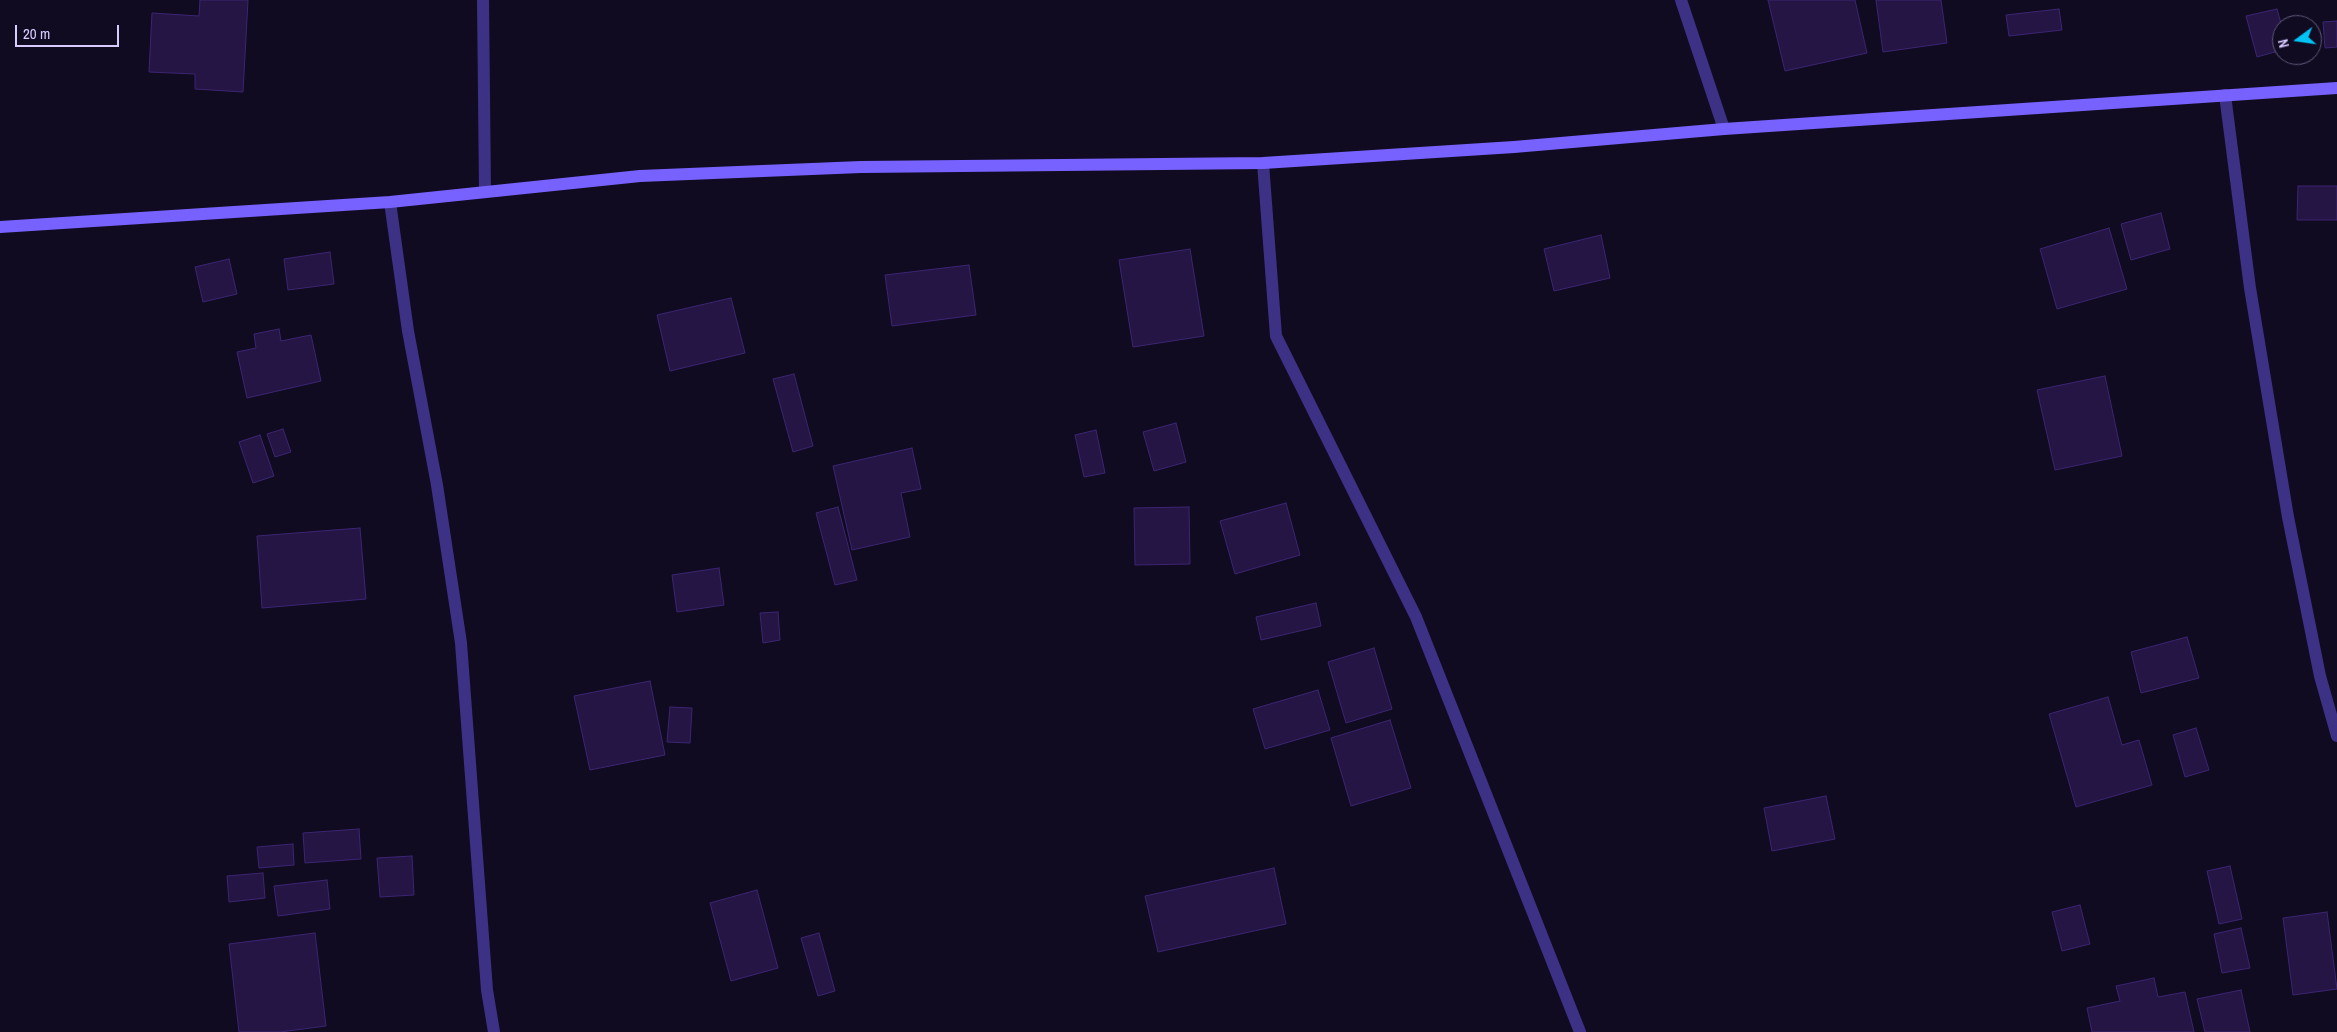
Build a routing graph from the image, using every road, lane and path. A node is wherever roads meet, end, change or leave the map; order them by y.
1 (483, 0) edge
2 (1681, 0) edge
3 (2337, 88) edge
4 (2225, 95) junction
5 (1724, 129) junction
6 (1263, 163) junction
7 (485, 191) junction
8 (390, 202) junction
9 (0, 227) edge
10 (2337, 736) edge
11 (494, 1032) edge
12 (1580, 1032) edge

1 - 7 street
2 - 5 street
3 - 4 main road
4 - 5 main road
4 - 10 street
5 - 6 main road
6 - 7 main road
6 - 12 street
7 - 8 main road
8 - 9 main road
8 - 11 street

